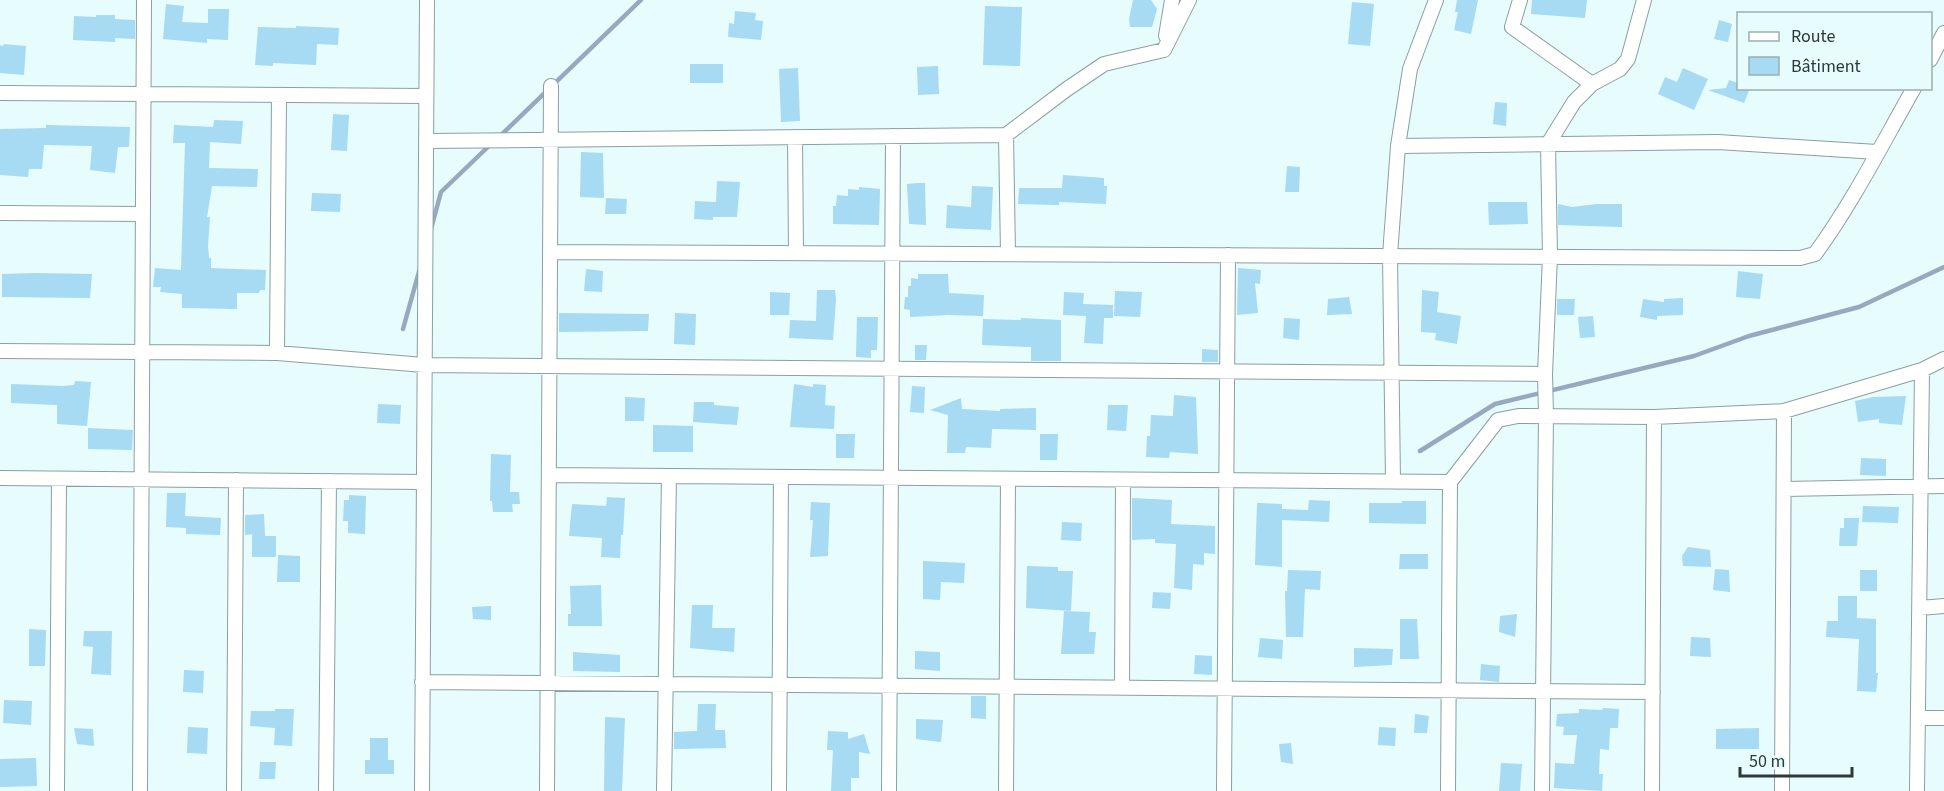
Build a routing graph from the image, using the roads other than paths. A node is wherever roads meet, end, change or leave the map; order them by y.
1 (144, 0) edge
2 (427, 0) edge
3 (1172, 0) edge
4 (1189, 0) edge
5 (1436, 0) edge
6 (1520, 0) edge
7 (1644, 0) edge
8 (1944, 33) edge
9 (1164, 50) junction
10 (1932, 56) edge
11 (1592, 84) junction
12 (551, 86) dead end
13 (1913, 90) edge
14 (0, 93) edge
15 (144, 94) junction
16 (279, 95) junction
17 (426, 96) junction
18 (1006, 135) junction
19 (893, 136) junction
20 (795, 137) junction
21 (551, 140) junction
22 (426, 141) junction
23 (1548, 144) junction
24 (1398, 146) junction
25 (1877, 152) junction
26 (0, 213) edge
27 (143, 214) junction
28 (550, 252) junction
29 (796, 253) junction
30 (893, 254) junction
31 (1008, 254) junction
32 (1228, 255) junction
33 (1390, 255) junction
34 (1550, 256) junction
35 (0, 351) edge
36 (142, 352) junction
37 (277, 353) junction
38 (1944, 359) edge
39 (424, 365) junction
40 (549, 366) junction
41 (892, 368) junction
42 (1944, 369) edge
43 (1227, 370) junction
44 (1922, 370) junction
45 (1392, 372) junction
46 (1545, 374) junction
47 (1784, 411) junction
48 (1546, 415) junction
49 (1654, 417) junction
50 (549, 475) junction
51 (669, 476) junction
52 (781, 477) junction
53 (0, 478) edge
54 (891, 478) junction
55 (59, 479) junction
56 (1008, 479) junction
57 (141, 480) junction
58 (236, 480) junction
59 (1123, 480) junction
60 (1226, 480) junction
61 (328, 481) junction
62 (424, 482) junction
63 (1393, 482) junction
64 (1450, 482) junction
65 (1921, 486) junction
66 (1944, 486) edge
67 (1784, 489) junction
68 (1944, 606) edge
69 (1920, 608) junction
70 (422, 682) junction
71 (548, 683) junction
72 (666, 684) junction
73 (780, 685) junction
74 (890, 686) junction
75 (1007, 687) junction
76 (1122, 688) junction
77 (1225, 688) junction
78 (1448, 690) junction
79 (1543, 691) junction
80 (1653, 692) junction
81 (1918, 718) junction
82 (1944, 718) edge
83 (57, 791) edge
84 (140, 791) edge
85 (234, 791) edge
86 (326, 791) edge
87 (422, 791) edge
88 (547, 791) edge
89 (664, 791) edge
90 (779, 791) edge
91 (889, 791) edge
92 (1006, 791) edge
93 (1224, 791) edge
94 (1448, 791) edge
95 (1542, 791) edge
96 (1652, 791) edge
97 (1782, 791) edge
98 (1917, 791) edge

1 - 15 street
2 - 17 street
3 - 9 street
4 - 9 street
5 - 24 street
6 - 11 street
7 - 11 street
8 - 10 street
9 - 18 street
11 - 23 street
12 - 21 street
13 - 25 street
14 - 15 street
15 - 16 street
15 - 27 street
16 - 17 street
16 - 37 street
17 - 22 street
18 - 19 street
18 - 31 street
19 - 20 street
19 - 30 street
20 - 21 street
20 - 29 street
21 - 22 street
21 - 28 street
22 - 39 street
23 - 24 street
23 - 25 street
23 - 34 street
24 - 33 street
25 - 34 street
26 - 27 street
27 - 36 street
28 - 29 street
28 - 40 street
29 - 30 street
30 - 31 street
30 - 41 street
31 - 32 street
32 - 33 street
32 - 43 street
33 - 34 street
33 - 45 street
34 - 46 street
35 - 36 street
36 - 37 street
36 - 57 street
37 - 39 street
38 - 44 street
39 - 40 street
39 - 62 street
40 - 41 street
40 - 50 street
41 - 43 street
41 - 54 street
42 - 44 street
43 - 45 street
43 - 60 street
44 - 47 street
44 - 65 street
45 - 46 street
45 - 63 street
46 - 48 street
47 - 49 street
47 - 67 street
48 - 49 street
48 - 64 street
48 - 79 street
49 - 80 street
50 - 51 street
50 - 71 street
51 - 52 street
51 - 72 street
52 - 54 street
52 - 73 street
53 - 55 street
54 - 56 street
54 - 74 street
55 - 57 street
55 - 83 street
56 - 59 street
56 - 75 street
57 - 58 street
57 - 84 street
58 - 61 street
58 - 85 street
59 - 60 street
59 - 76 street
60 - 63 street
60 - 77 street
61 - 62 street
61 - 86 street
62 - 70 street
63 - 64 street
64 - 78 street
65 - 66 street
65 - 67 street
65 - 69 street
67 - 97 street
68 - 69 street
69 - 81 street
70 - 71 street
70 - 87 street
71 - 72 street
71 - 88 street
72 - 73 street
72 - 89 street
73 - 74 street
73 - 90 street
74 - 75 street
74 - 91 street
75 - 76 street
75 - 92 street
76 - 77 street
77 - 78 street
77 - 93 street
78 - 79 street
78 - 94 street
79 - 80 street
79 - 95 street
80 - 96 street
81 - 82 street
81 - 98 street

